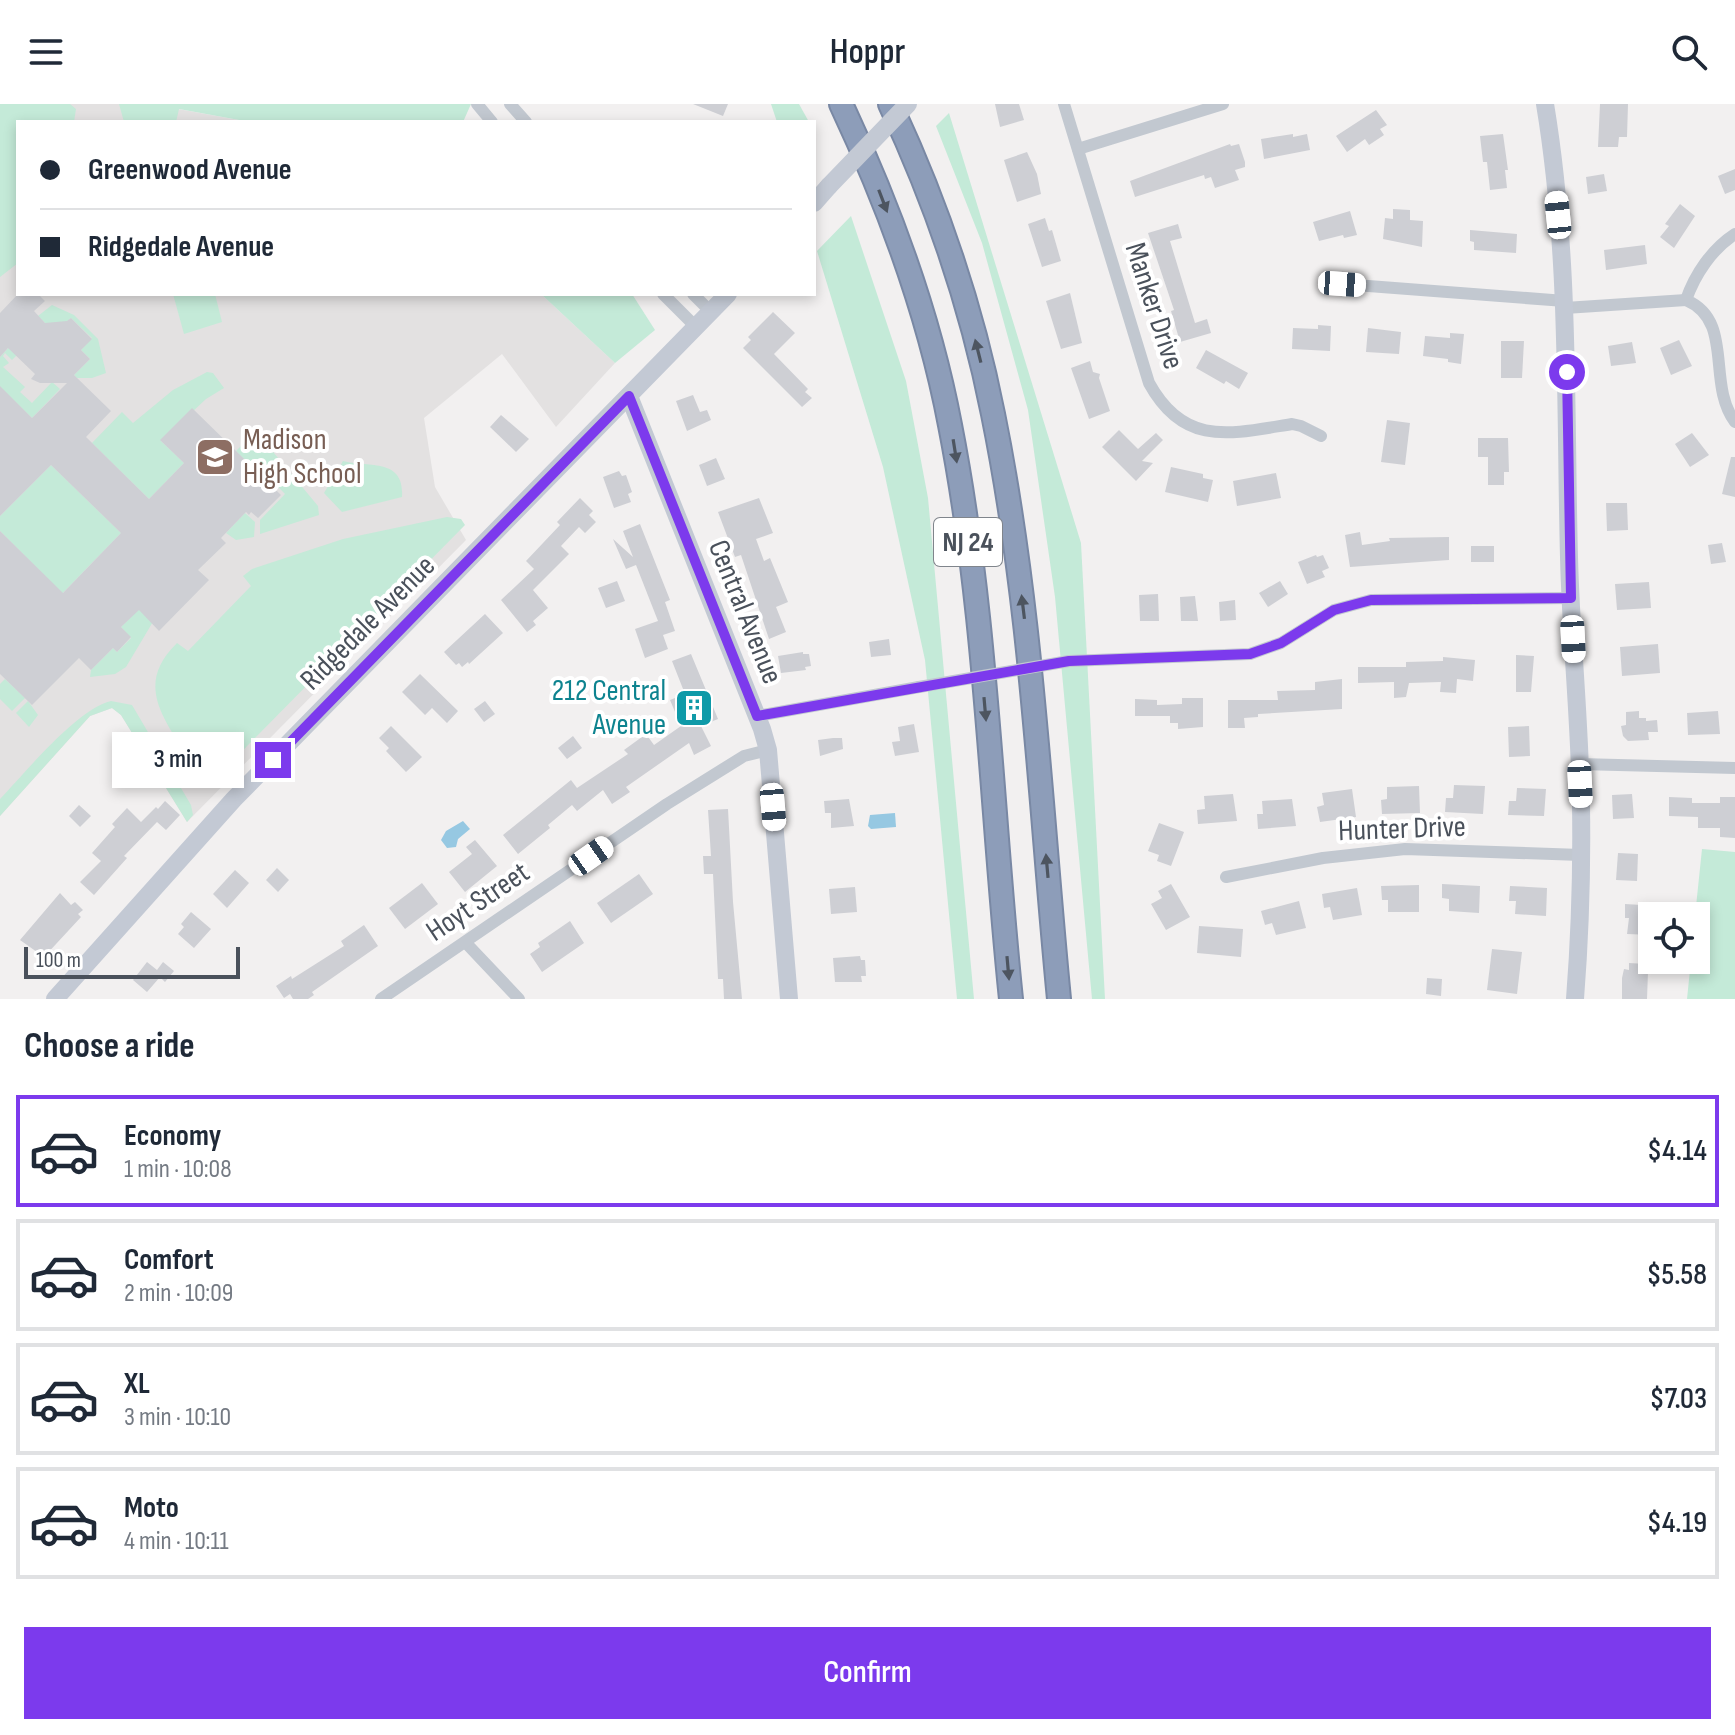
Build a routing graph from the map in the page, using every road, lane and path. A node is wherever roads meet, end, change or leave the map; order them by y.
1 (477, 104) edge
2 (510, 104) edge
3 (841, 104) edge
4 (890, 104) edge
5 (908, 104) edge
6 (1064, 104) edge
7 (1223, 104) edge
8 (1545, 104) edge
9 (490, 120) edge
10 (524, 120) edge
11 (1078, 149) junction
12 (816, 201) edge
13 (1735, 234) edge
14 (1342, 284) dead end
15 (665, 296) edge
16 (695, 296) edge
17 (726, 296) edge
18 (1686, 300) junction
19 (1565, 305) junction
20 (711, 312) junction
21 (696, 327) junction
22 (629, 396) junction
23 (1735, 422) edge
24 (1321, 436) dead end
25 (1571, 598) junction
26 (757, 716) junction
27 (768, 750) junction
28 (1579, 764) junction
29 (1735, 768) edge
30 (1581, 855) junction
31 (1226, 877) dead end
32 (466, 943) junction
33 (55, 999) edge
34 (381, 999) edge
35 (519, 999) edge
36 (789, 999) edge
37 (1011, 999) edge
38 (1059, 999) edge
39 (1575, 999) edge

1 - 9 street
2 - 10 street
3 -> 37 highway, NJ 24
38 -> 4 highway, NJ 24
5 - 12 street, bridge
6 - 11 street, Manker Drive
7 - 11 street
8 - 19 street
11 - 24 street, Manker Drive
13 - 18 street
14 - 19 street
15 - 21 street
16 - 20 street
17 - 20 street, Ridgedale Avenue
18 - 19 street
18 - 23 street
19 - 25 street
20 - 21 street, Ridgedale Avenue
21 - 22 street, Ridgedale Avenue
22 - 26 street, Central Avenue
22 - 33 street, Ridgedale Avenue
25 - 26 street, bridge
25 - 28 street
26 - 27 street, Central Avenue
27 - 32 street, Hoyt Street
27 - 36 street, Central Avenue
28 - 29 street
28 - 30 street
30 - 31 street, Hunter Drive
30 - 39 street
32 - 34 street, Hoyt Street
32 - 35 street

